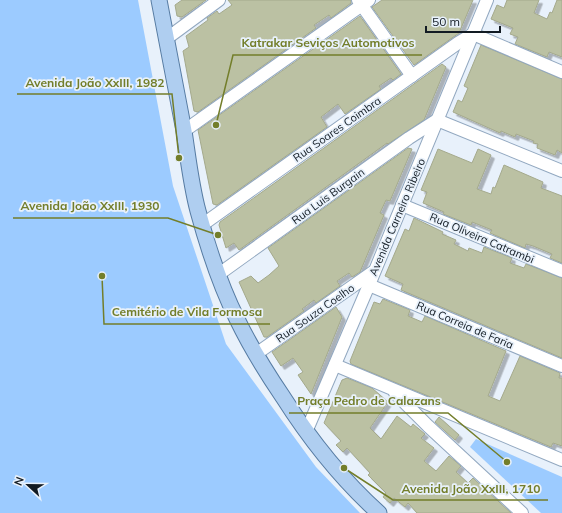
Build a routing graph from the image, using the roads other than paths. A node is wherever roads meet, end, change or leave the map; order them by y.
1 (159, 0) edge
2 (219, 0) edge
3 (487, 0) edge
4 (363, 2) edge
5 (472, 34) junction
6 (166, 39) junction
7 (562, 72) edge
8 (412, 76) junction
9 (438, 120) junction
10 (184, 131) junction
11 (562, 170) edge
12 (402, 205) junction
13 (202, 225) junction
14 (562, 271) edge
15 (374, 272) junction
16 (218, 274) junction
17 (368, 285) junction
18 (256, 354) junction
19 (335, 365) junction
20 (562, 366) edge
21 (391, 388) junction
22 (306, 432) junction
23 (562, 460) edge
24 (379, 513) edge
25 (522, 513) edge

1 - 6 main road
2 - 6 street
3 - 5 street, Avenida Carneiro Ribeiro
4 - 8 street
4 - 10 street
5 - 7 street
5 - 8 street, Rua Soares Coimbra
5 - 9 street, Avenida Carneiro Ribeiro
6 - 10 main road
8 - 13 street, Rua Soares Coimbra
9 - 11 street
9 - 12 street, Avenida Carneiro Ribeiro
9 - 16 street, Rua Luis Burgain
10 - 13 main road
12 - 14 street, Rua Oliveira Catrambi
12 - 15 street, Avenida Carneiro Ribeiro
13 - 16 main road
15 - 17 street, Avenida Carneiro Ribeiro
15 - 18 street, Rua Souza Coelho
16 - 18 main road
17 - 19 street, Avenida Carneiro Ribeiro
17 - 20 street, Rua Correia de Faria
18 - 22 main road
19 - 21 street
19 - 22 street, Avenida Carneiro Ribeiro
21 - 23 street
21 - 25 street
22 - 24 main road

